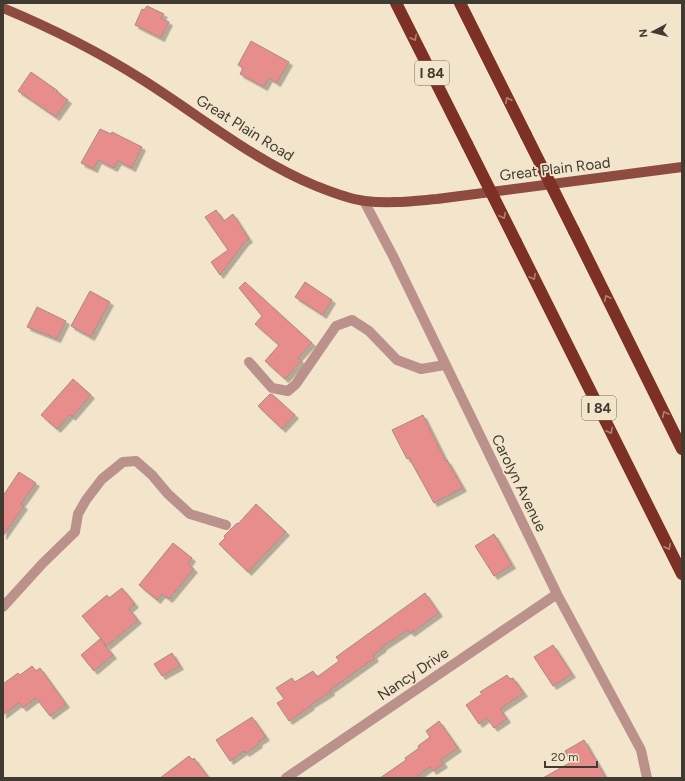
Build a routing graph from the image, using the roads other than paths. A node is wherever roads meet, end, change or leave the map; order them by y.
1 (396, 3) edge
2 (460, 3) edge
3 (3, 8) edge
4 (682, 167) edge
5 (364, 201) junction
6 (249, 362) dead end
7 (444, 365) junction
8 (682, 449) edge
9 (226, 525) dead end
10 (682, 574) edge
11 (557, 594) junction
12 (3, 607) edge
13 (286, 778) edge
14 (647, 778) edge

1 -> 10 highway, I 84, bridge
8 -> 2 highway, bridge
3 - 5 main road, Great Plain Road
4 - 5 main road, Great Plain Road
5 - 7 street, Carolyn Avenue
6 - 7 street
7 - 11 street, Carolyn Avenue
9 - 12 street
11 - 13 street, Nancy Drive
11 - 14 street, Carolyn Avenue

